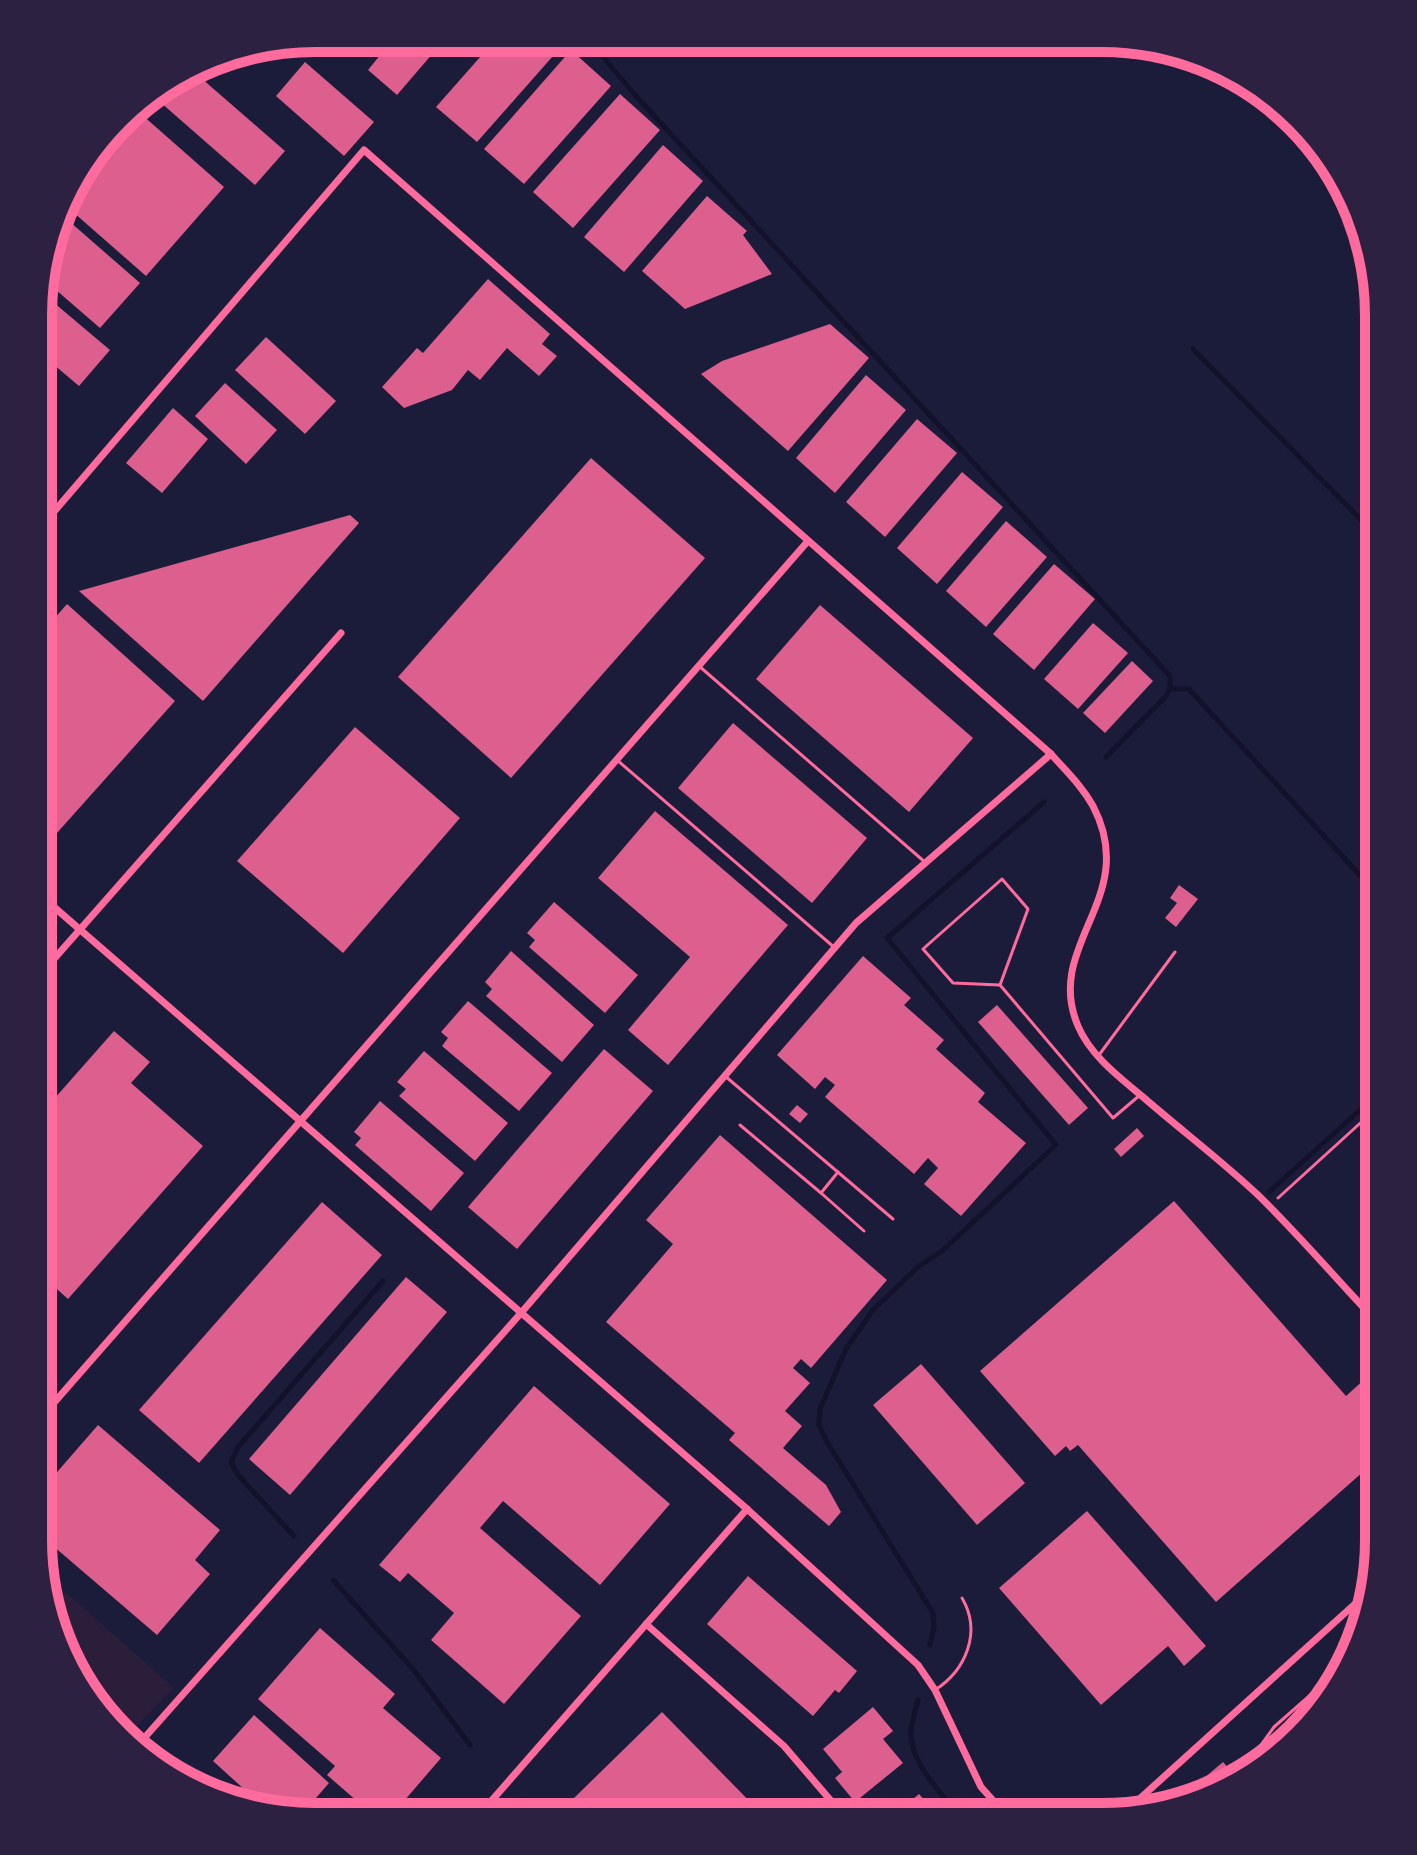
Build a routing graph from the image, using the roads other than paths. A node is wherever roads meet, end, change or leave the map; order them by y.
1 (52, 514) edge
2 (808, 541) junction
3 (341, 633) dead end
4 (699, 666) junction
5 (1051, 754) junction
6 (617, 760) junction
7 (926, 863) junction
8 (52, 905) edge
9 (80, 930) junction
10 (835, 948) junction
11 (1175, 952) dead end
12 (52, 961) edge
13 (1000, 985) junction
14 (1098, 1056) junction
15 (725, 1076) junction
16 (1140, 1095) junction
17 (301, 1121) junction
18 (740, 1125) dead end
19 (838, 1172) junction
20 (821, 1193) junction
21 (893, 1219) dead end
22 (864, 1231) dead end
23 (1364, 1308) edge
24 (521, 1313) junction
25 (52, 1405) edge
26 (747, 1509) junction
27 (962, 1598) dead end
28 (1357, 1602) edge
29 (646, 1624) junction
30 (1321, 1685) edge
31 (935, 1690) junction
32 (143, 1739) edge
33 (1254, 1754) edge
34 (1137, 1801) edge
35 (489, 1803) edge
36 (833, 1803) edge
37 (995, 1803) edge

1 - 2 street
2 - 4 street
2 - 5 street
3 - 9 street
4 - 6 street
4 - 7 lane
5 - 7 street
5 - 14 street
6 - 10 lane
6 - 17 street
7 - 10 street
8 - 9 street
9 - 12 street
9 - 17 street
10 - 15 street
11 - 14 lane
13 - 13 lane
13 - 16 lane
14 - 16 street
15 - 19 lane
15 - 24 street
16 - 23 street
17 - 24 street
17 - 25 street
18 - 20 lane
19 - 20 lane
19 - 21 lane
20 - 22 lane
24 - 26 street
24 - 32 street
26 - 29 street
26 - 31 street
27 - 31 lane
28 - 34 street
29 - 35 street
29 - 36 street
30 - 33 lane
31 - 37 street

